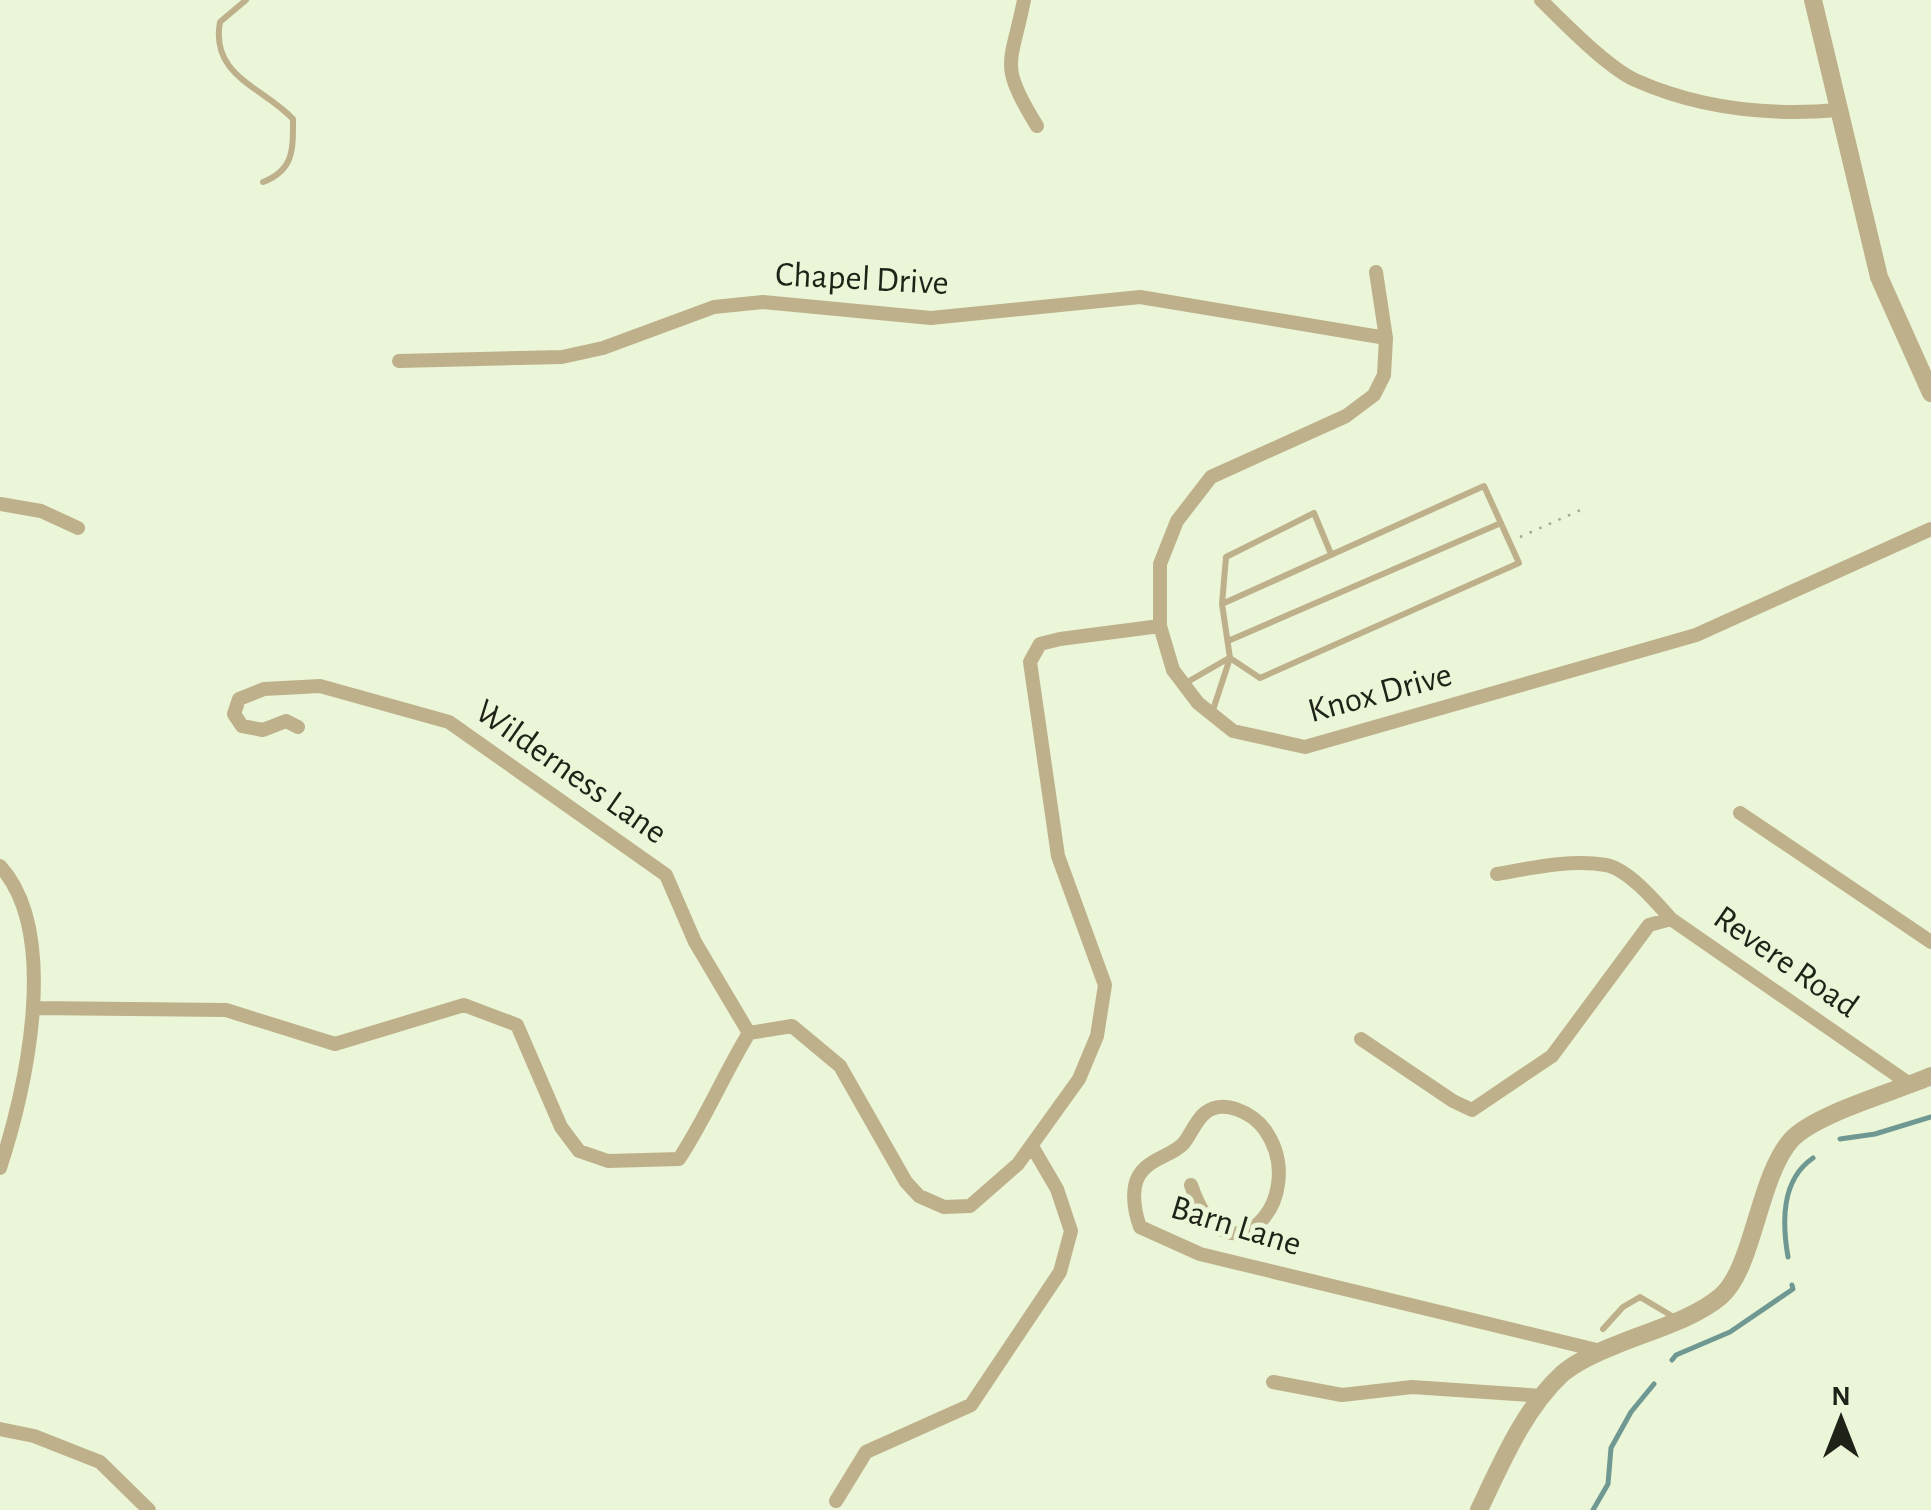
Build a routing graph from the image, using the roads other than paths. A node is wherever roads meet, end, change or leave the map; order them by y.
1 (246, 0) edge
2 (1024, 0) edge
3 (1541, 0) edge
4 (1813, 0) edge
5 (1838, 110) junction
6 (1038, 126) dead end
7 (263, 182) dead end
8 (1376, 272) dead end
9 (1386, 338) junction
10 (398, 361) dead end
11 (1931, 393) edge
12 (0, 504) edge
13 (1501, 523) junction
14 (78, 528) dead end
15 (1931, 528) edge
16 (1331, 554) junction
17 (1222, 604) junction
18 (1160, 626) junction
19 (1228, 641) junction
20 (1230, 658) junction
21 (1184, 684) junction
22 (1212, 714) junction
23 (298, 727) dead end
24 (1740, 813) dead end
25 (0, 866) edge
26 (1497, 874) dead end
27 (1671, 919) junction
28 (1931, 942) edge
29 (34, 1008) junction
30 (749, 1032) junction
31 (1360, 1039) dead end
32 (1931, 1076) edge
33 (1911, 1085) junction
34 (6, 1134) edge
35 (1033, 1148) junction
36 (0, 1168) edge
37 (1191, 1185) dead end
38 (1677, 1319) junction
39 (1603, 1329) dead end
40 (1601, 1351) junction
41 (1273, 1382) dead end
42 (1543, 1396) junction
43 (0, 1429) edge
44 (836, 1501) dead end
45 (149, 1510) edge
46 (1479, 1510) edge

1 - 7 lane
2 - 6 street
3 - 5 street
4 - 5 street
5 - 11 street
8 - 9 street
9 - 10 street, Chapel Drive
9 - 18 street, Knox Drive
12 - 14 street
13 - 16 lane
13 - 19 lane
13 - 20 lane
15 - 22 street, Knox Drive
16 - 17 lane
16 - 17 lane
17 - 19 lane
18 - 21 street, Knox Drive
18 - 35 street
19 - 20 lane
20 - 21 lane
20 - 22 lane
21 - 22 street, Knox Drive
23 - 30 street, Wilderness Lane
24 - 28 street
25 - 29 street
26 - 27 street
27 - 31 street, Revere Road
27 - 33 street, Revere Road
29 - 30 street
29 - 34 street
30 - 35 street
32 - 33 street
33 - 38 street
34 - 36 street
35 - 44 street
37 - 40 street, Barn Lane
38 - 39 lane
38 - 40 street
40 - 42 street
41 - 42 street
42 - 46 street
43 - 45 street

